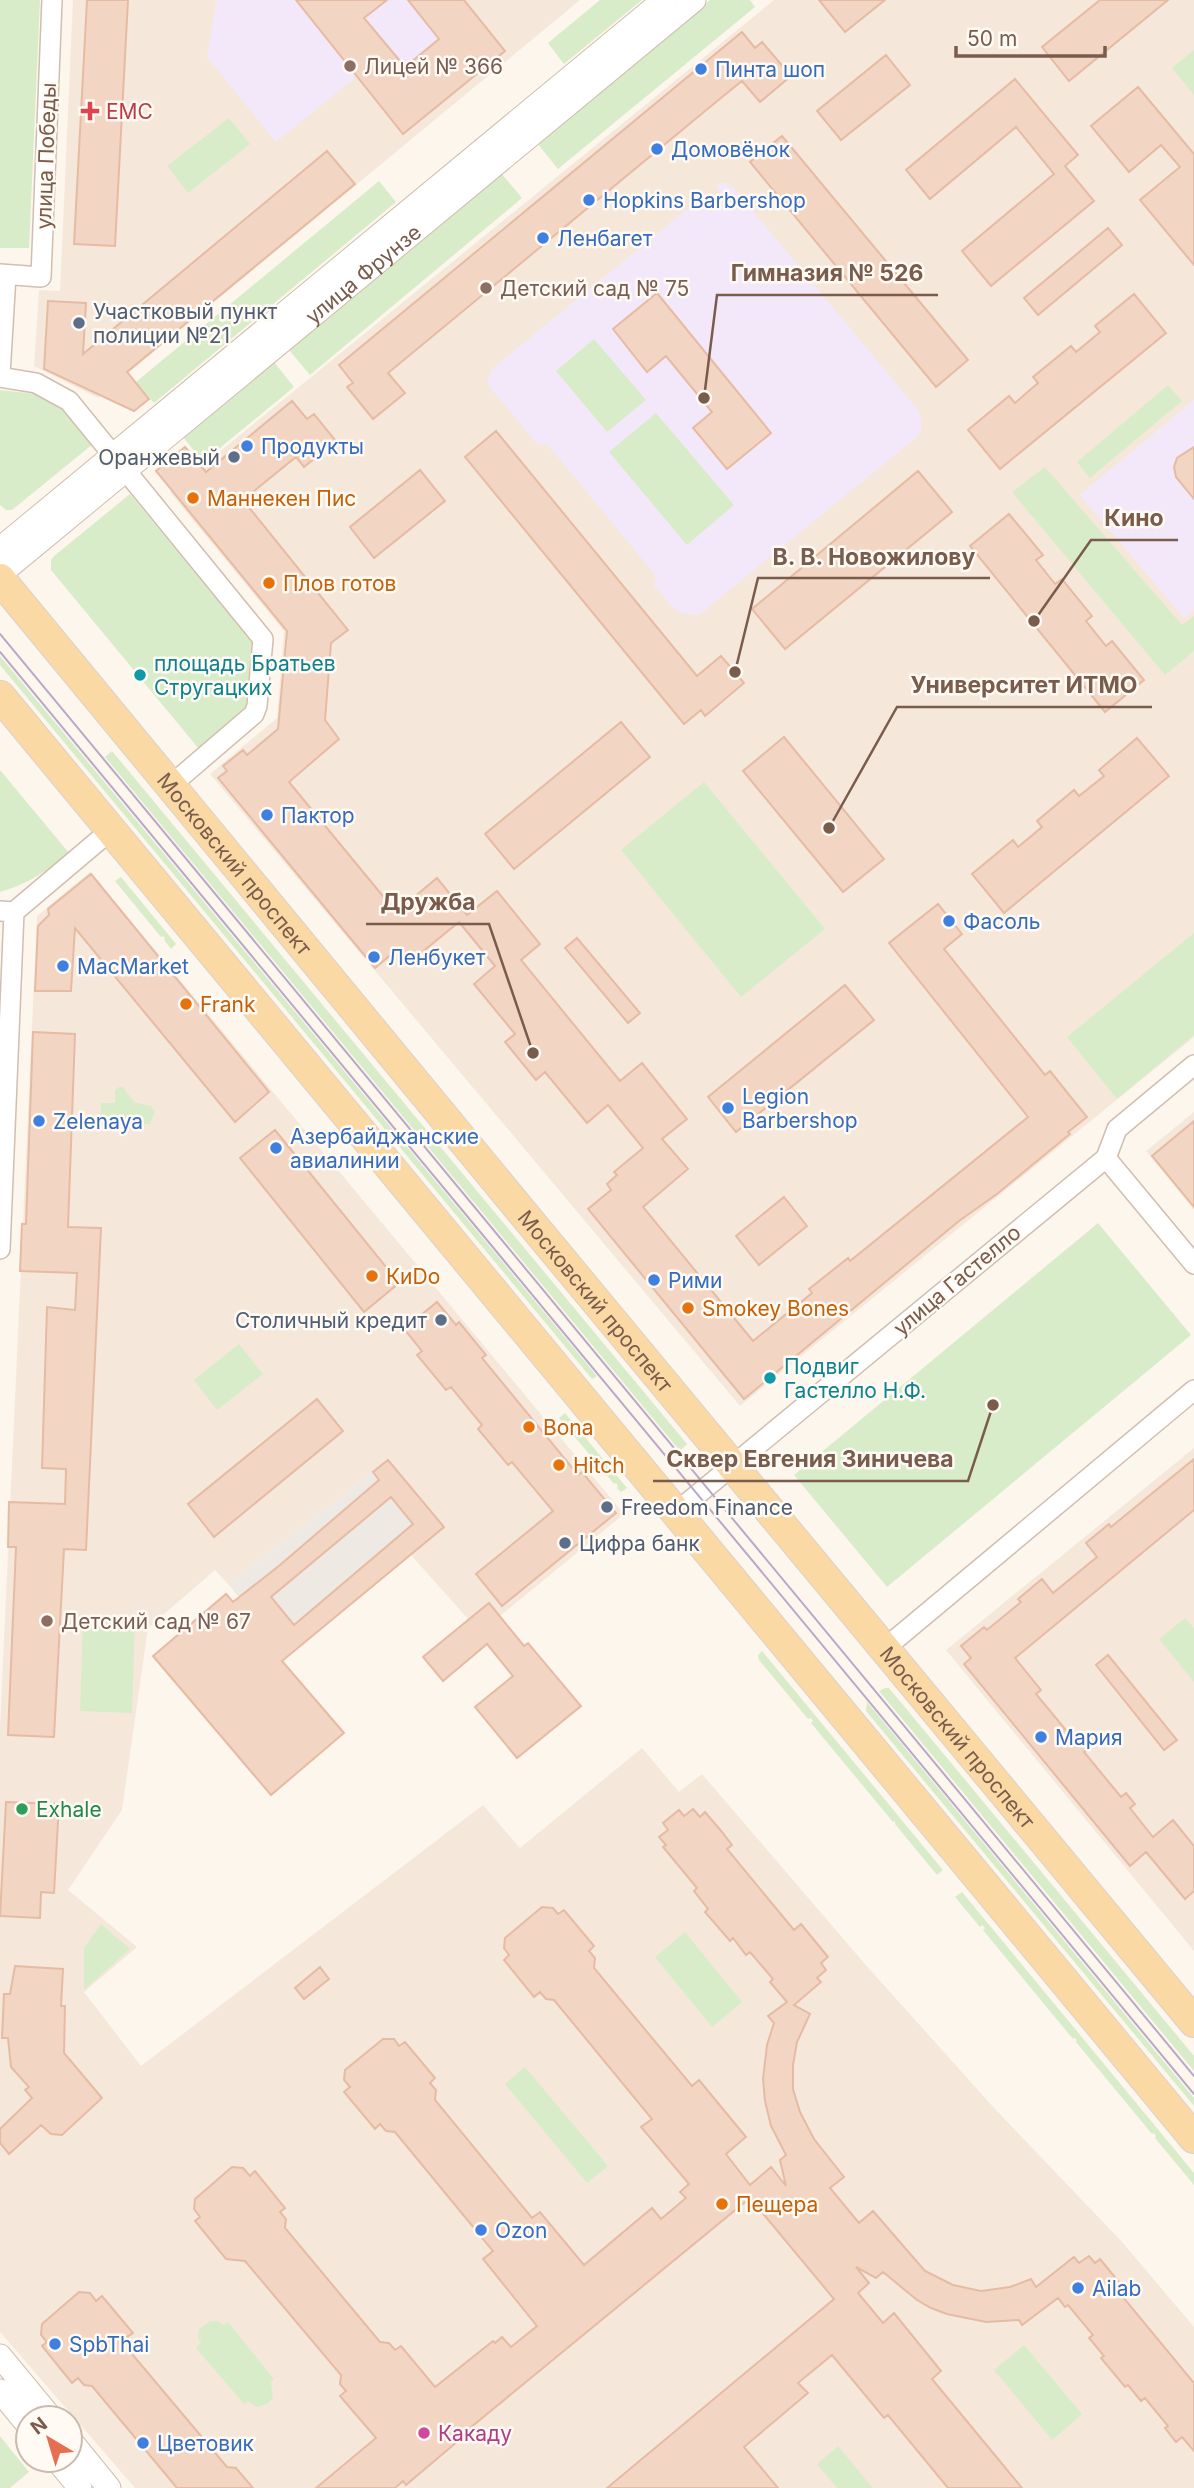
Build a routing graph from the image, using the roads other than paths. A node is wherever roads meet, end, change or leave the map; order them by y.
1 (52, 0) edge
2 (664, 0) edge
3 (694, 0) edge
4 (3, 275) edge
5 (0, 376) edge
6 (120, 462) junction
7 (0, 549) edge
8 (0, 576) edge
9 (0, 696) edge
10 (170, 786) junction
11 (111, 830) junction
12 (7, 911) edge
13 (1194, 1065) edge
14 (1106, 1157) junction
15 (0, 1249) edge
16 (1194, 1264) edge
17 (1194, 1390) edge
18 (733, 1466) junction
19 (676, 1513) junction
20 (884, 1649) junction
21 (1194, 2022) edge
22 (1194, 2138) edge
23 (0, 2356) edge
24 (0, 2391) edge
25 (39, 2404) edge
26 (14, 2408) edge
27 (84, 2458) edge
28 (68, 2474) edge
29 (80, 2488) edge
30 (109, 2488) edge

1 - 4 street, улица Победы
2 - 6 street, улица Фрунзе
3 - 6 street, улица Фрунзе
4 - 5 street, улица Победы
5 - 6 street
6 - 7 street, улица Фрунзе
6 - 8 street, улица Фрунзе
6 - 10 street
8 - 10 main road, Московский проспект
9 - 11 main road
10 - 18 main road, Московский проспект
11 - 12 street
11 - 19 main road
12 - 15 street
13 - 14 street, улица Гастелло
14 - 16 street
14 - 18 street, улица Гастелло
17 - 20 street
18 - 19 street, улица Гастелло
18 - 20 main road, Московский проспект
19 - 22 main road
20 - 21 main road, Московский проспект
23 - 25 street
24 - 26 street
27 - 30 street
28 - 29 street

